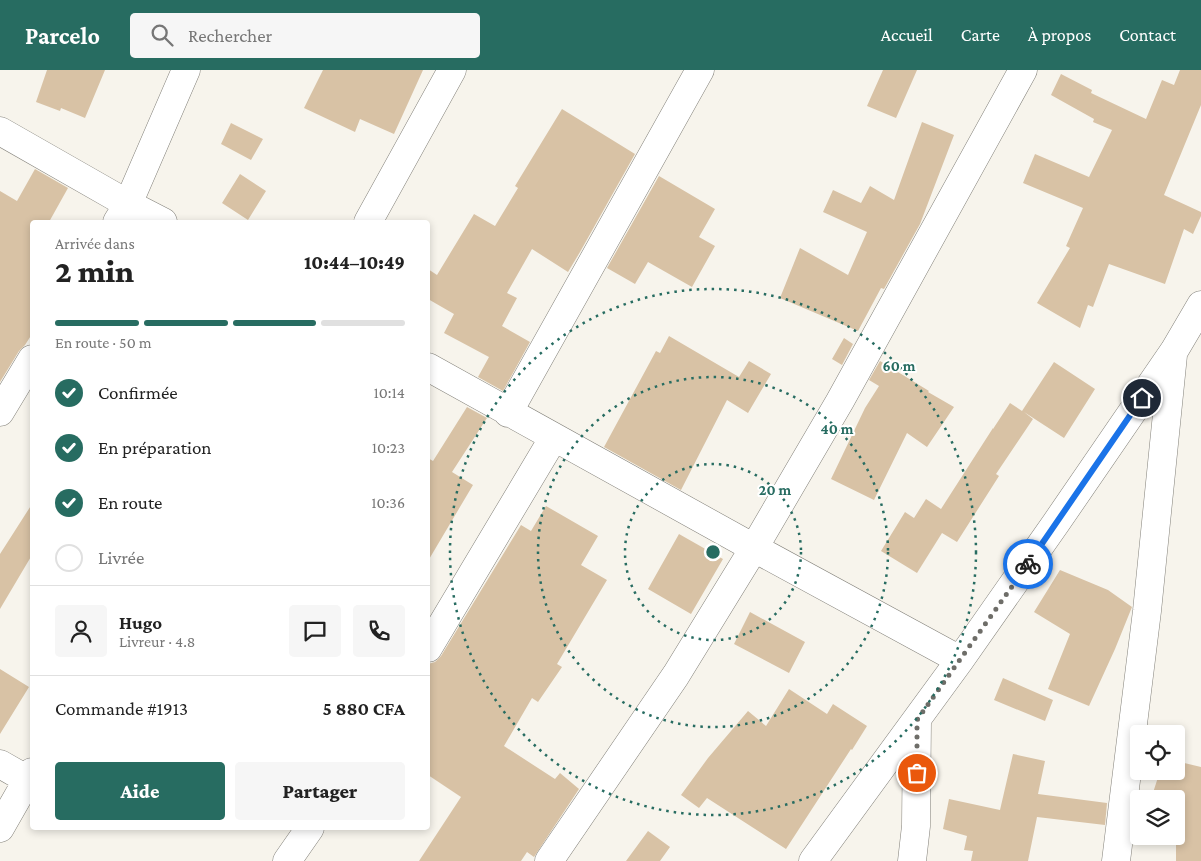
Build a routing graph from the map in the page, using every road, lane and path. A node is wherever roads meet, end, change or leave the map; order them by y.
1 (186, 70) edge
2 (452, 70) edge
3 (700, 70) edge
4 (1023, 70) edge
5 (0, 131) edge
6 (123, 213) edge
7 (155, 220) edge
8 (369, 220) edge
9 (1201, 306) edge
10 (1174, 351) junction
11 (30, 362) edge
12 (430, 368) edge
13 (0, 412) edge
14 (508, 413) junction
15 (554, 437) junction
16 (754, 548) junction
17 (430, 645) edge
18 (960, 660) junction
19 (917, 720) junction
20 (0, 764) edge
21 (30, 776) edge
22 (0, 828) edge
23 (309, 830) edge
24 (288, 861) edge
25 (549, 861) edge
26 (813, 861) edge
27 (912, 861) edge
28 (1116, 861) edge

1 - 6 street
2 - 8 street
3 - 14 street
4 - 16 street
5 - 6 street
6 - 7 street
9 - 10 street
10 - 18 street
10 - 28 street
11 - 13 street
12 - 14 street
14 - 15 street
15 - 16 street
15 - 17 street
16 - 18 street
16 - 25 street
18 - 19 street
19 - 26 street
19 - 27 street
20 - 21 street
21 - 22 street
23 - 24 street

